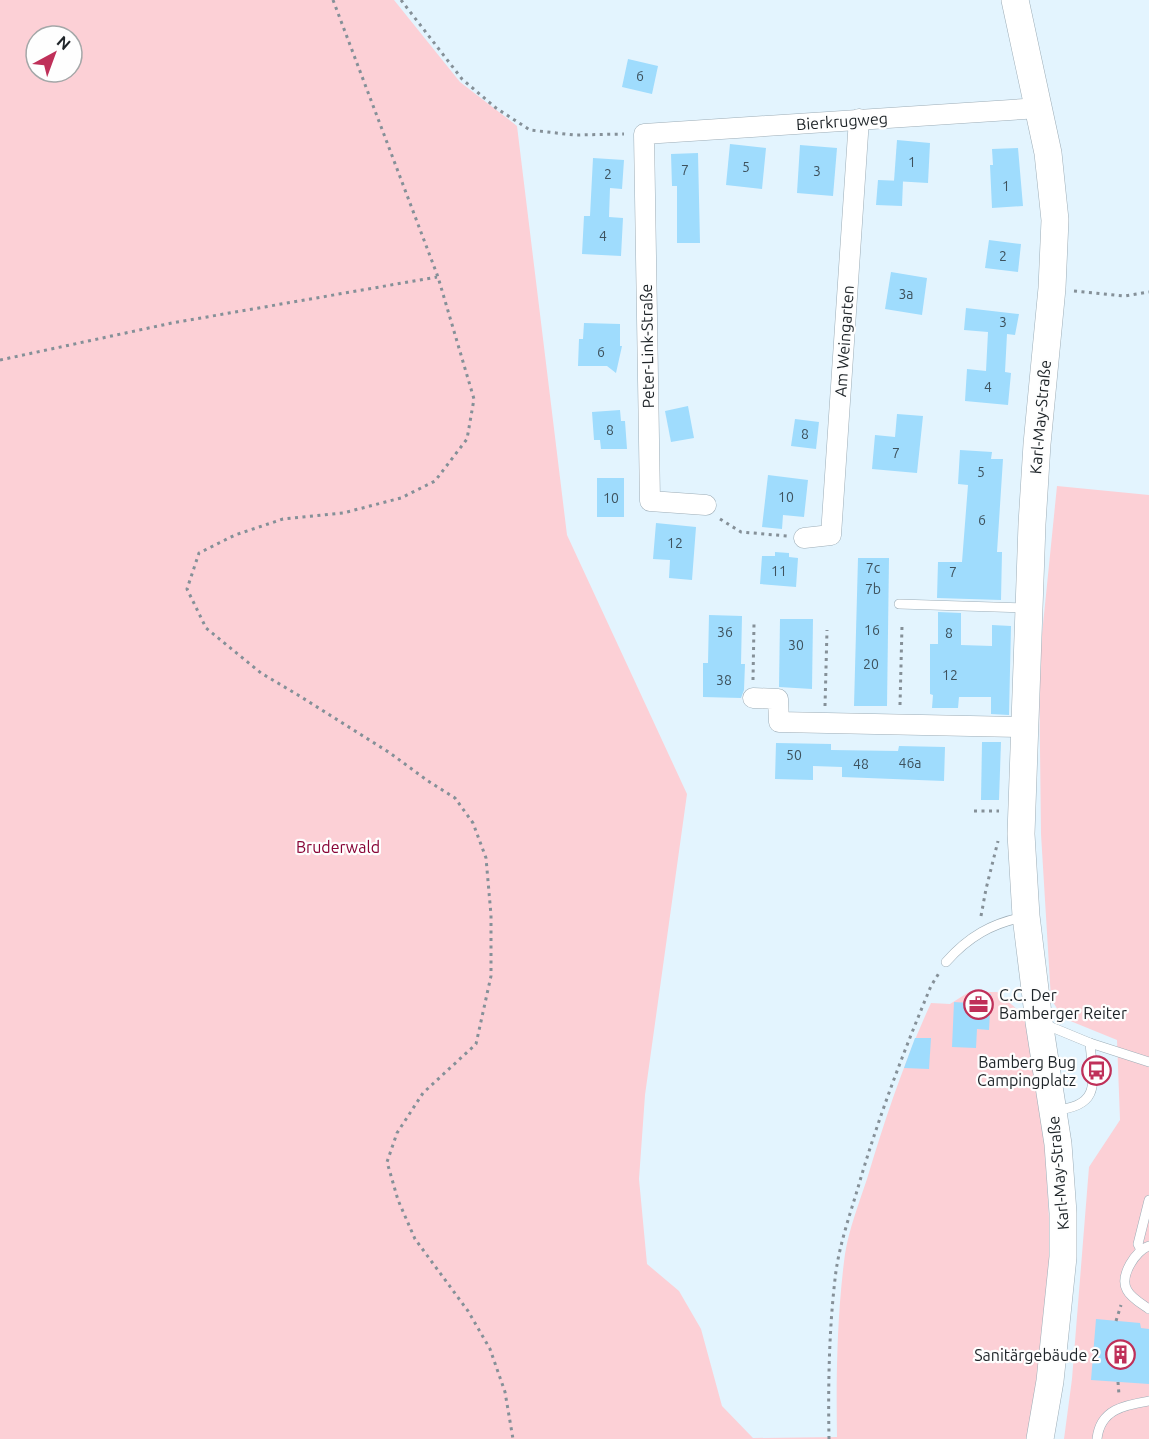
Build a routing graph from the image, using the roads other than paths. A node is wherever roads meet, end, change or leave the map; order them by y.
1 (1015, 0) edge
2 (1040, 108) junction
3 (859, 119) junction
4 (644, 134) joint
5 (706, 505) road end
6 (804, 538) road end
7 (899, 604) dead end
8 (1028, 608) junction
9 (753, 698) road end
10 (1024, 727) junction
11 (1026, 916) junction
12 (946, 962) road end
13 (1039, 1022) junction
14 (1090, 1043) junction
15 (1149, 1062) edge
16 (1053, 1110) junction
17 (1149, 1200) edge
18 (1145, 1248) edge
19 (1149, 1310) edge
20 (1149, 1401) edge
21 (1040, 1439) edge
22 (1098, 1439) edge

1 - 2 street, Karl-May-Straße
2 - 3 street, Bierkrugweg
2 - 8 street, Karl-May-Straße
3 - 4 street, Bierkrugweg
3 - 6 street, Am Weingarten
4 - 5 street, Peter-Link-Straße
7 - 8 lane
8 - 10 street, Karl-May-Straße
9 - 10 street
10 - 11 street, Karl-May-Straße
11 - 12 lane
11 - 13 street, Karl-May-Straße
13 - 14 lane
13 - 16 street, Karl-May-Straße
14 - 15 lane
14 - 16 lane
16 - 21 street, Karl-May-Straße
17 - 18 lane
18 - 19 lane
20 - 22 lane

